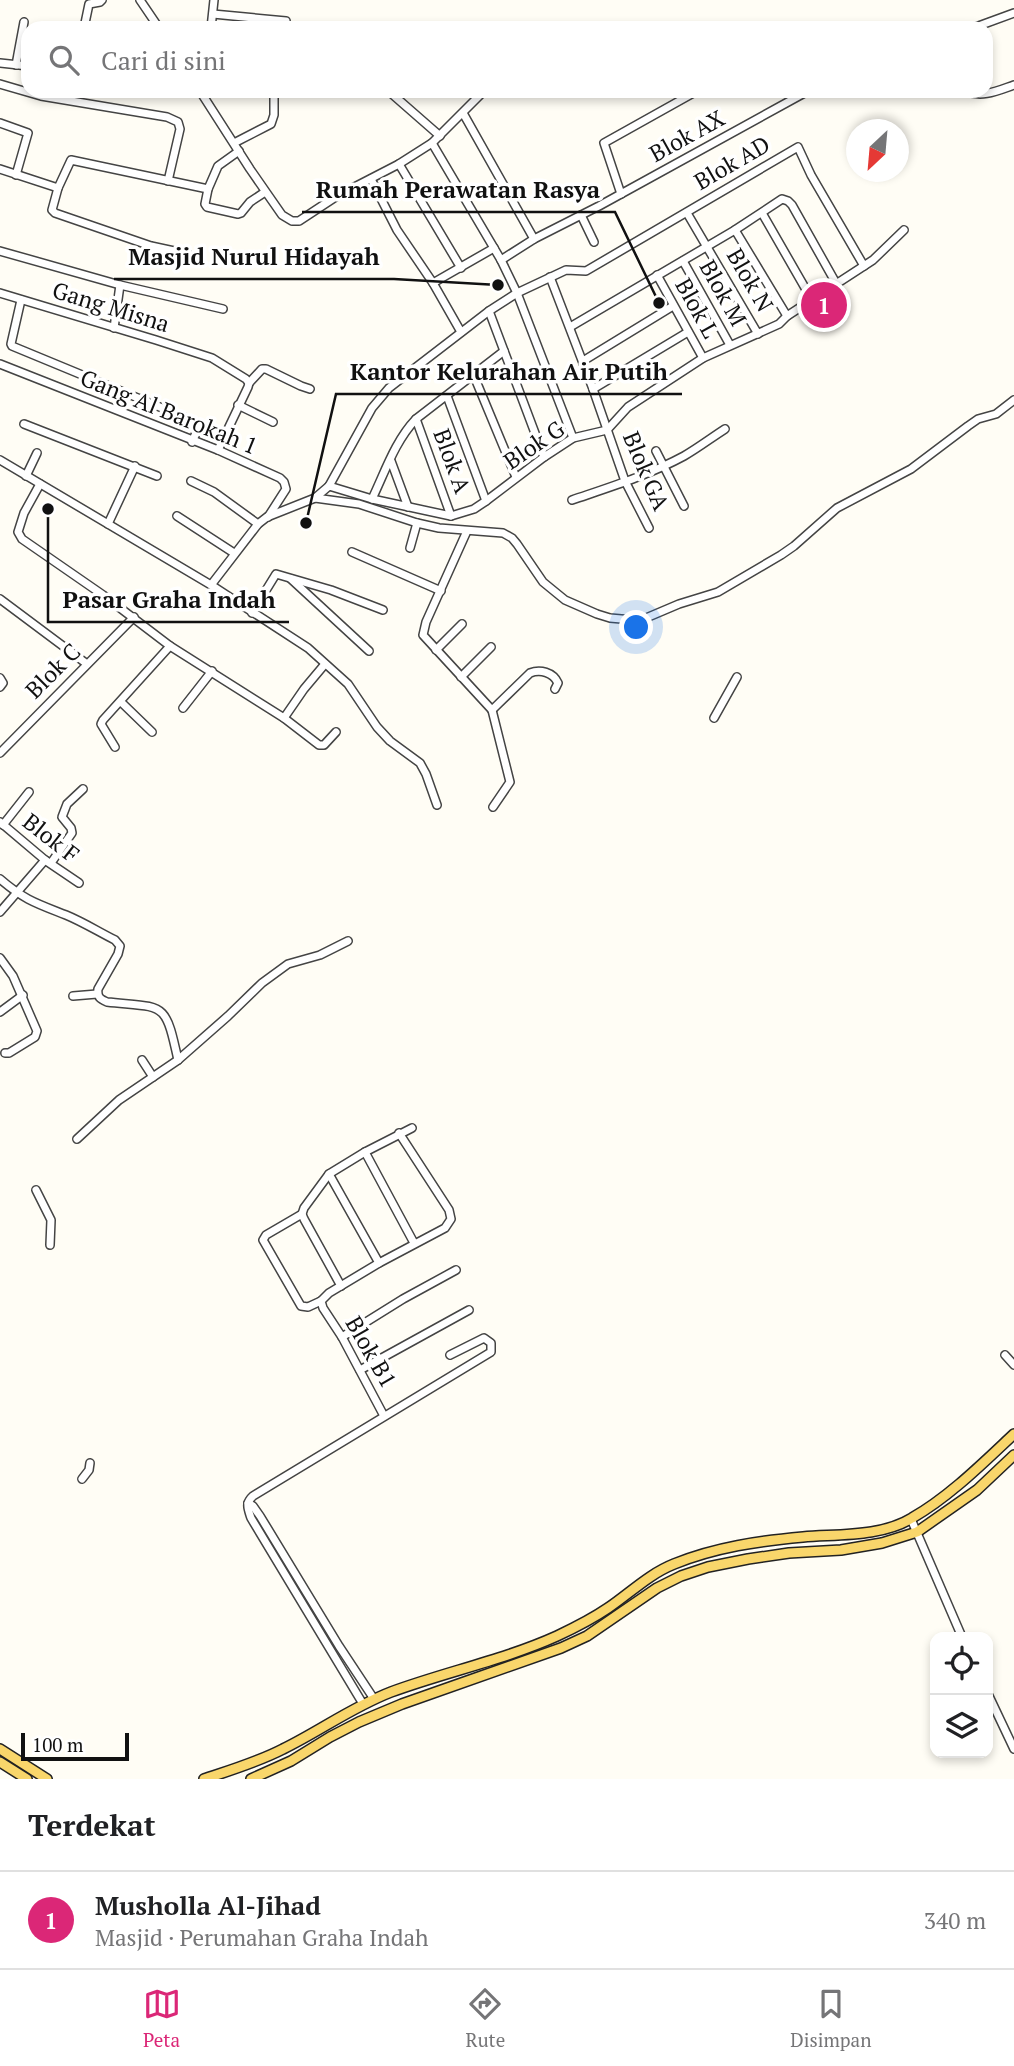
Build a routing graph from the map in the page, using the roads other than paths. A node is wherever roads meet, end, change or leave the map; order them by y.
1 (102, 0) edge
2 (140, 0) edge
3 (214, 0) edge
4 (1014, 13) edge
5 (212, 14) junction
6 (85, 21) edge
7 (154, 21) edge
8 (212, 21) edge
9 (286, 21) dead end
10 (993, 21) edge
11 (21, 38) edge
12 (0, 63) edge
13 (16, 65) junction
14 (21, 65) edge
15 (0, 84) edge
16 (1014, 85) edge
17 (21, 90) edge
18 (993, 93) edge
19 (53, 98) edge
20 (205, 98) edge
21 (274, 98) edge
22 (397, 98) edge
23 (477, 98) edge
24 (684, 98) edge
25 (795, 98) edge
26 (463, 113) junction
27 (0, 123) edge
28 (440, 136) junction
29 (234, 143) junction
30 (432, 143) junction
31 (239, 151) junction
32 (399, 164) junction
33 (0, 169) edge
34 (16, 175) junction
35 (371, 179) junction
36 (168, 181) junction
37 (58, 188) junction
38 (208, 189) junction
39 (265, 192) junction
40 (621, 194) junction
41 (687, 213) junction
42 (762, 213) junction
43 (581, 215) junction
44 (735, 230) junction
45 (904, 230) dead end
46 (534, 239) junction
47 (594, 242) dead end
48 (707, 245) junction
49 (494, 248) junction
50 (0, 251) edge
51 (188, 254) dead end
52 (501, 260) junction
53 (683, 261) junction
54 (864, 265) junction
55 (461, 268) junction
56 (657, 275) junction
57 (550, 277) junction
58 (433, 284) junction
59 (120, 285) junction
60 (837, 285) junction
61 (0, 293) edge
62 (517, 293) junction
63 (21, 300) junction
64 (812, 300) junction
65 (673, 306) junction
66 (223, 309) dead end
67 (489, 311) junction
68 (787, 316) junction
69 (570, 327) junction
70 (114, 328) junction
71 (461, 332) junction
72 (688, 332) junction
73 (758, 334) junction
74 (730, 345) junction
75 (505, 351) junction
76 (704, 358) junction
77 (583, 361) junction
78 (0, 364) edge
79 (474, 376) junction
80 (248, 383) junction
81 (310, 388) dead end
82 (593, 389) junction
83 (447, 396) junction
84 (1014, 400) edge
85 (238, 405) junction
86 (416, 419) junction
87 (273, 422) dead end
88 (24, 424) dead end
89 (725, 429) dead end
90 (607, 430) junction
91 (573, 438) junction
92 (192, 442) junction
93 (218, 450) junction
94 (656, 451) dead end
95 (37, 453) dead end
96 (544, 457) junction
97 (0, 460) edge
98 (391, 461) junction
99 (135, 466) junction
100 (662, 466) junction
101 (26, 476) junction
102 (157, 476) dead end
103 (516, 477) junction
104 (191, 481) dead end
105 (625, 481) junction
106 (40, 484) junction
107 (330, 486) junction
108 (315, 498) junction
109 (372, 499) junction
110 (572, 500) dead end
111 (486, 501) junction
112 (684, 506) dead end
113 (408, 507) junction
114 (177, 516) dead end
115 (451, 516) junction
116 (267, 517) junction
117 (417, 523) junction
118 (108, 524) junction
119 (258, 524) junction
120 (649, 528) dead end
121 (467, 531) junction
122 (410, 548) dead end
123 (352, 552) dead end
124 (234, 553) junction
125 (290, 578) junction
126 (211, 585) junction
127 (441, 591) junction
128 (0, 599) edge
129 (383, 610) dead end
130 (252, 613) junction
131 (134, 617) junction
132 (462, 624) dead end
133 (170, 646) junction
134 (491, 647) dead end
135 (436, 650) junction
136 (369, 651) dead end
137 (88, 664) junction
138 (324, 664) junction
139 (212, 671) junction
140 (461, 677) junction
141 (737, 677) dead end
142 (0, 678) edge
143 (0, 687) edge
144 (555, 690) dead end
145 (121, 702) junction
146 (183, 708) dead end
147 (492, 710) junction
148 (285, 718) junction
149 (714, 718) dead end
150 (152, 732) dead end
151 (336, 732) dead end
152 (115, 747) dead end
153 (0, 753) edge
154 (82, 789) dead end
155 (29, 792) dead end
156 (437, 804) dead end
157 (493, 807) dead end
158 (2, 824) edge
159 (48, 862) junction
160 (0, 879) edge
161 (79, 883) dead end
162 (17, 894) junction
163 (0, 912) edge
164 (348, 941) dead end
165 (1, 960) edge
166 (97, 994) junction
167 (23, 995) junction
168 (73, 996) dead end
169 (0, 1012) edge
170 (5, 1053) dead end
171 (142, 1060) dead end
172 (177, 1060) junction
173 (153, 1077) junction
174 (412, 1128) dead end
175 (399, 1133) junction
176 (77, 1139) dead end
177 (365, 1152) junction
178 (329, 1174) junction
179 (36, 1190) dead end
180 (302, 1214) junction
181 (414, 1243) junction
182 (50, 1245) dead end
183 (379, 1263) junction
184 (456, 1270) dead end
185 (341, 1286) junction
186 (322, 1305) junction
187 (469, 1310) dead end
188 (342, 1337) junction
189 (450, 1354) dead end
190 (1005, 1355) dead end
191 (1014, 1365) edge
192 (360, 1370) junction
193 (384, 1416) junction
194 (1014, 1434) edge
195 (1014, 1455) edge
196 (90, 1463) dead end
197 (82, 1479) dead end
198 (249, 1506) junction
199 (911, 1519) junction
200 (917, 1532) junction
201 (960, 1632) edge
202 (492, 1659) junction
203 (497, 1671) junction
204 (988, 1695) edge
205 (374, 1699) junction
206 (363, 1704) junction
207 (0, 1749) edge
208 (1014, 1749) edge
209 (0, 1762) edge
210 (27, 1779) edge
211 (47, 1779) edge
212 (204, 1779) edge
213 (251, 1779) edge

1 - 6 street
2 - 7 street
3 - 5 street
4 - 10 street
5 - 8 street
5 - 9 street
11 - 13 street
12 - 13 street
13 - 14 street
15 - 17 street
16 - 18 street
19 - 36 street
20 - 29 street
21 - 29 street
22 - 28 street
23 - 26 street
24 - 40 street
25 - 40 street, Blok AX
26 - 28 street
26 - 46 street
27 - 34 street
28 - 30 street
29 - 31 street
30 - 32 street
30 - 49 street
31 - 38 street
31 - 39 street
32 - 35 street
32 - 55 street
33 - 34 street
34 - 37 street
35 - 39 street
35 - 58 street
36 - 37 street
36 - 38 street
37 - 51 street
38 - 39 street
40 - 43 street, Blok AX
41 - 48 street, Blok N
41 - 54 street, Blok AD
41 - 57 street, Blok AD
42 - 44 street
42 - 60 street
42 - 64 street
43 - 46 street, Blok AX
43 - 47 street
44 - 48 street
44 - 68 street
45 - 54 street
46 - 52 street, Blok AX
48 - 53 street
48 - 73 street, Blok N
49 - 52 street
49 - 55 street
50 - 59 street
52 - 62 street
53 - 56 street
53 - 74 street, Blok M
54 - 60 street
55 - 58 street
56 - 65 street, Blok L
56 - 69 street
57 - 62 street, Blok AD
57 - 69 street
58 - 71 street
59 - 66 street
59 - 70 street
60 - 64 street
61 - 63 street, Gang Misna
62 - 67 street, Blok AD
62 - 91 street
63 - 70 street, Gang Misna
63 - 92 street
64 - 68 street
65 - 72 street, Blok L
65 - 77 street
67 - 71 street, Blok AD
67 - 75 street
68 - 73 street
69 - 77 street
70 - 80 street, Gang Misna
71 - 107 street, Blok AD
72 - 76 street, Blok L
72 - 82 street
73 - 74 street
74 - 76 street
75 - 79 street
75 - 96 street
76 - 90 street
77 - 82 street
78 - 92 street, Gang Al Barokah 1
79 - 83 street
79 - 103 street
80 - 81 street
80 - 85 street
82 - 90 street
83 - 86 street
83 - 111 street
84 - 121 street
85 - 87 street
85 - 93 street
86 - 98 street
86 - 115 street, Blok A
88 - 99 street
89 - 100 street
90 - 91 street, Blok G
90 - 105 street, Blok GA
91 - 96 street, Blok G
92 - 93 street, Gang Al Barokah 1
93 - 116 street, Gang Al Barokah 1
94 - 100 street
95 - 101 street
96 - 103 street, Blok G
97 - 101 street
98 - 109 street
98 - 113 street
99 - 102 street
99 - 118 street
100 - 105 street
100 - 112 street
101 - 106 street
103 - 111 street, Blok G
104 - 119 street
105 - 110 street
105 - 120 street, Blok GA
106 - 118 street
106 - 131 street
107 - 108 street
107 - 109 street
108 - 116 street
108 - 117 street
109 - 113 street
111 - 115 street, Blok G
113 - 115 street
114 - 124 street
116 - 119 street
117 - 121 street
117 - 122 street
118 - 126 street
119 - 124 street
121 - 127 street
123 - 127 street
124 - 126 street
125 - 129 street
125 - 130 street
125 - 136 street
126 - 130 street
127 - 135 street
128 - 137 street
130 - 138 street
131 - 133 street
131 - 137 street, Blok C
132 - 135 street
133 - 139 street
133 - 145 street
134 - 140 street
135 - 140 street
137 - 153 street, Blok C
138 - 148 street
138 - 156 street
139 - 146 street
139 - 148 street
140 - 147 street
141 - 149 street
142 - 143 street
144 - 147 street
145 - 150 street
145 - 152 street
147 - 157 street
148 - 151 street
154 - 159 street
155 - 158 street
158 - 159 street, Blok F
159 - 161 street, Blok F
159 - 162 street
160 - 162 street
162 - 163 street
162 - 166 street
164 - 172 street
165 - 167 street
166 - 168 street
166 - 172 street
167 - 169 street
167 - 170 street
171 - 173 street
172 - 173 street
173 - 176 street
174 - 175 street
175 - 177 street
175 - 181 street
177 - 178 street
177 - 181 street
178 - 180 street
178 - 183 street
179 - 182 street
180 - 185 street
180 - 186 street
181 - 183 street
183 - 185 street
184 - 188 street
185 - 186 street
186 - 188 street, Blok B1
187 - 192 street
188 - 192 street, Blok B1
189 - 193 street
190 - 191 street
192 - 193 street, Blok B1
193 - 198 street
194 - 199 main road
195 - 200 main road
196 - 197 street
198 - 205 street
198 - 206 street
199 - 200 street
199 - 202 main road
200 - 201 street
200 - 203 main road
202 - 203 main road
202 - 205 main road
203 - 213 main road
204 - 208 street
205 - 206 main road
206 - 212 main road
207 - 211 main road
209 - 210 main road

